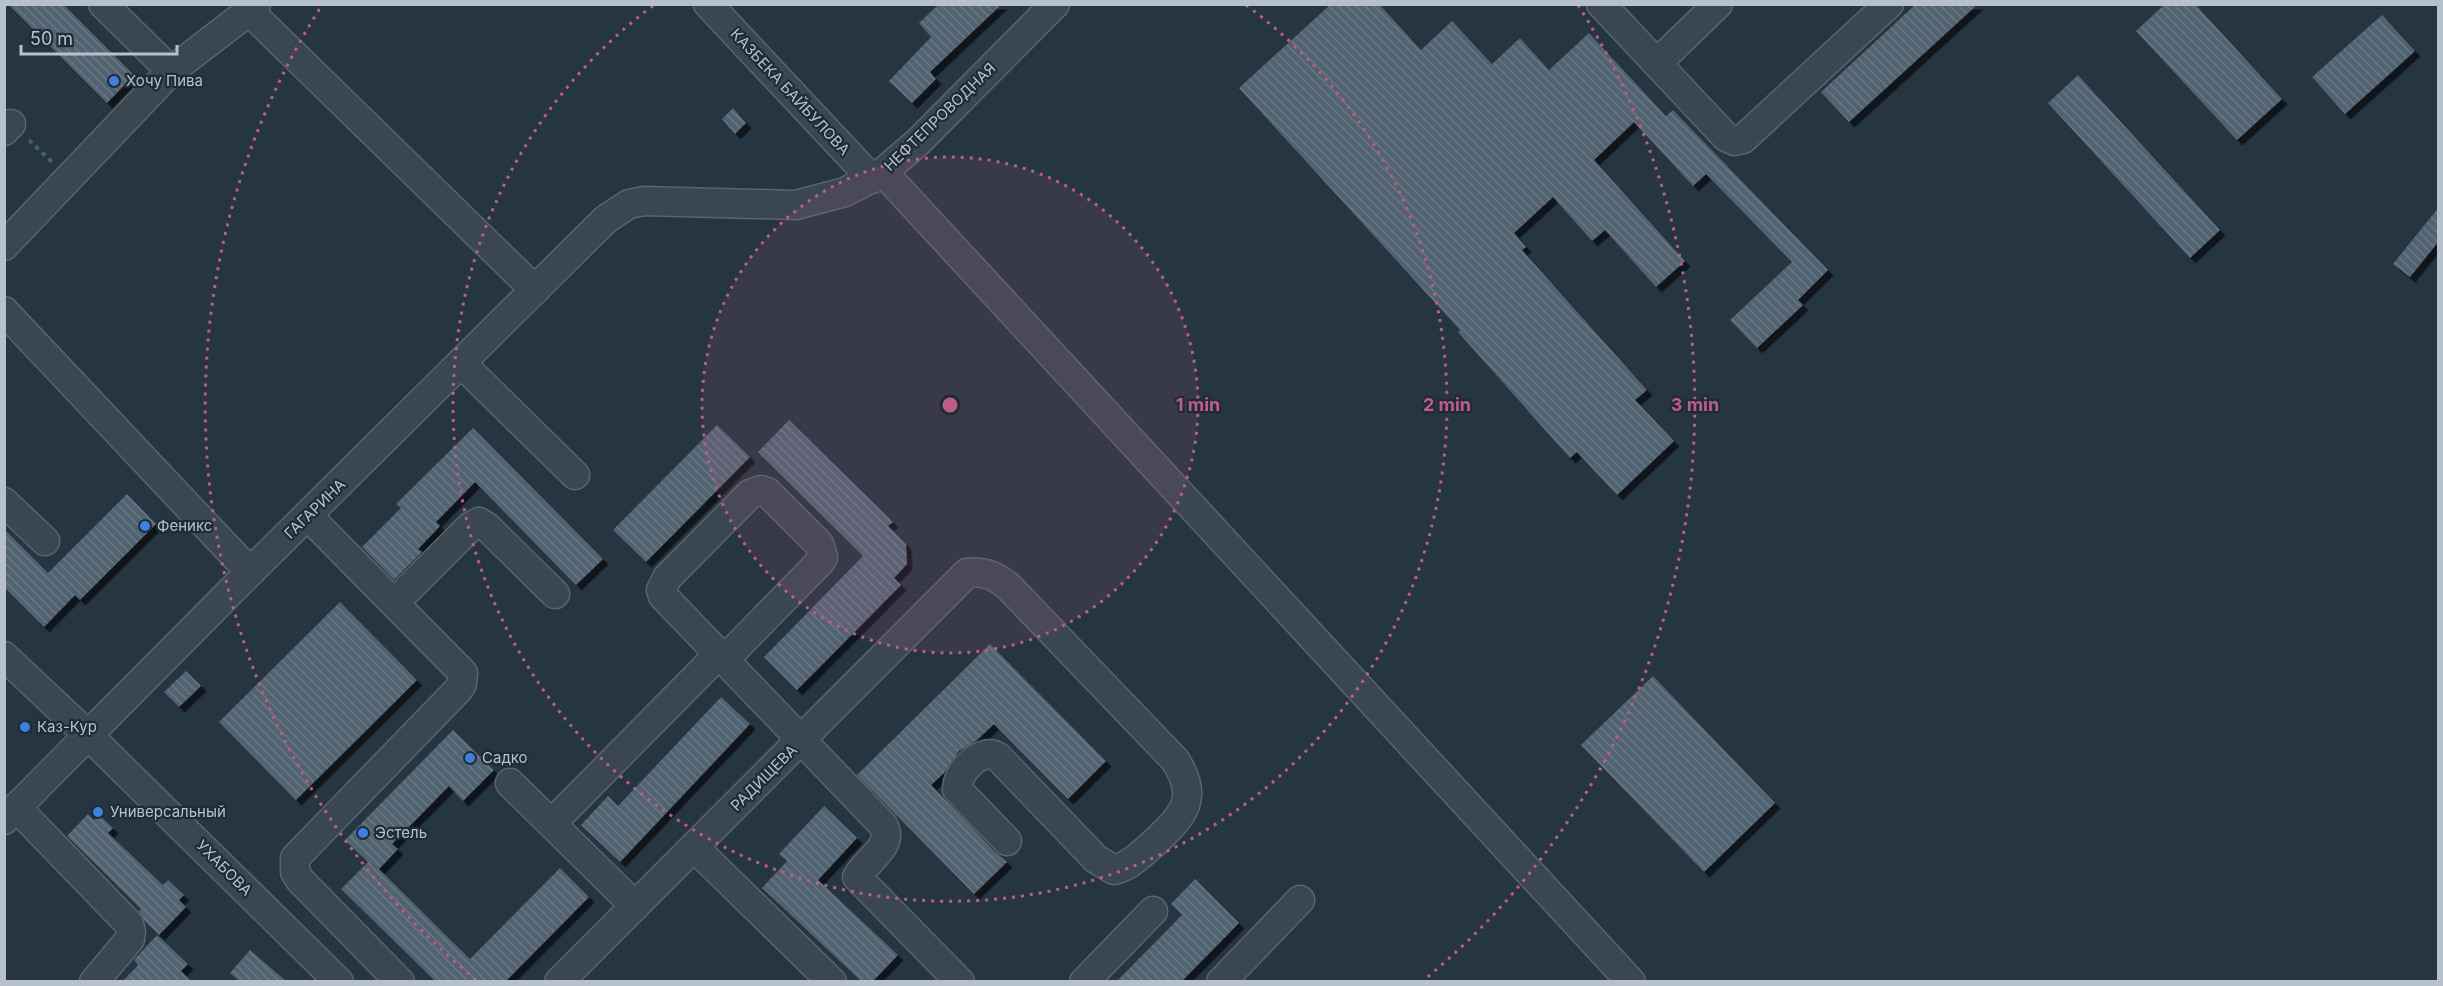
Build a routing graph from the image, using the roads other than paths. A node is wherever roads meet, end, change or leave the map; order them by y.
1 (103, 4) edge
2 (708, 4) edge
3 (1055, 4) edge
4 (1601, 4) edge
5 (1718, 4) edge
6 (1889, 4) edge
7 (252, 8) edge
8 (1657, 63) junction
9 (171, 71) junction
10 (878, 175) junction
11 (629, 204) joint
12 (9, 231) edge
13 (535, 290) junction
14 (4, 311) edge
15 (462, 364) junction
16 (575, 475) dead end
17 (4, 502) edge
18 (308, 516) junction
19 (45, 541) dead end
20 (250, 572) junction
21 (555, 594) dead end
22 (395, 602) junction
23 (722, 657) junction
24 (6, 662) edge
25 (88, 735) junction
26 (801, 740) junction
27 (510, 783) dead end
28 (10, 814) edge
29 (552, 824) junction
30 (1007, 841) dead end
31 (694, 847) junction
32 (1300, 900) dead end
33 (635, 906) junction
34 (1153, 911) dead end
35 (955, 980) edge
36 (94, 981) edge
37 (339, 981) edge
38 (400, 981) edge
39 (559, 981) edge
40 (832, 981) edge
41 (1084, 981) edge
42 (1221, 981) edge
43 (1631, 981) edge

1 - 9 street
2 - 10 street, КАЗБЕКА БАЙБУЛОВА
3 - 10 street, НЕФТЕПРОВОДНАЯ
4 - 8 street
5 - 8 street
6 - 8 street
7 - 9 street
7 - 13 street
9 - 12 street
10 - 11 street, НЕФТЕПРОВОДНАЯ
10 - 43 street, КАЗБЕКА БАЙБУЛОВА
11 - 13 street, ГАГАРИНА
13 - 15 street, ГАГАРИНА
14 - 20 street
15 - 16 street
15 - 18 street, ГАГАРИНА
17 - 19 street
18 - 20 street, ГАГАРИНА
18 - 22 street
20 - 25 street, ГАГАРИНА
21 - 22 street
22 - 38 street
23 - 23 street
23 - 26 street
23 - 29 street
24 - 25 street, УХАБОВА
25 - 28 street, ГАГАРИНА
25 - 37 street, УХАБОВА
26 - 30 street, РАДИЩЕВА
26 - 31 street, РАДИЩЕВА
26 - 35 street
27 - 29 street
28 - 36 street
29 - 33 street
31 - 33 street, РАДИЩЕВА
31 - 40 street
32 - 42 street
33 - 39 street, РАДИЩЕВА
34 - 41 street

